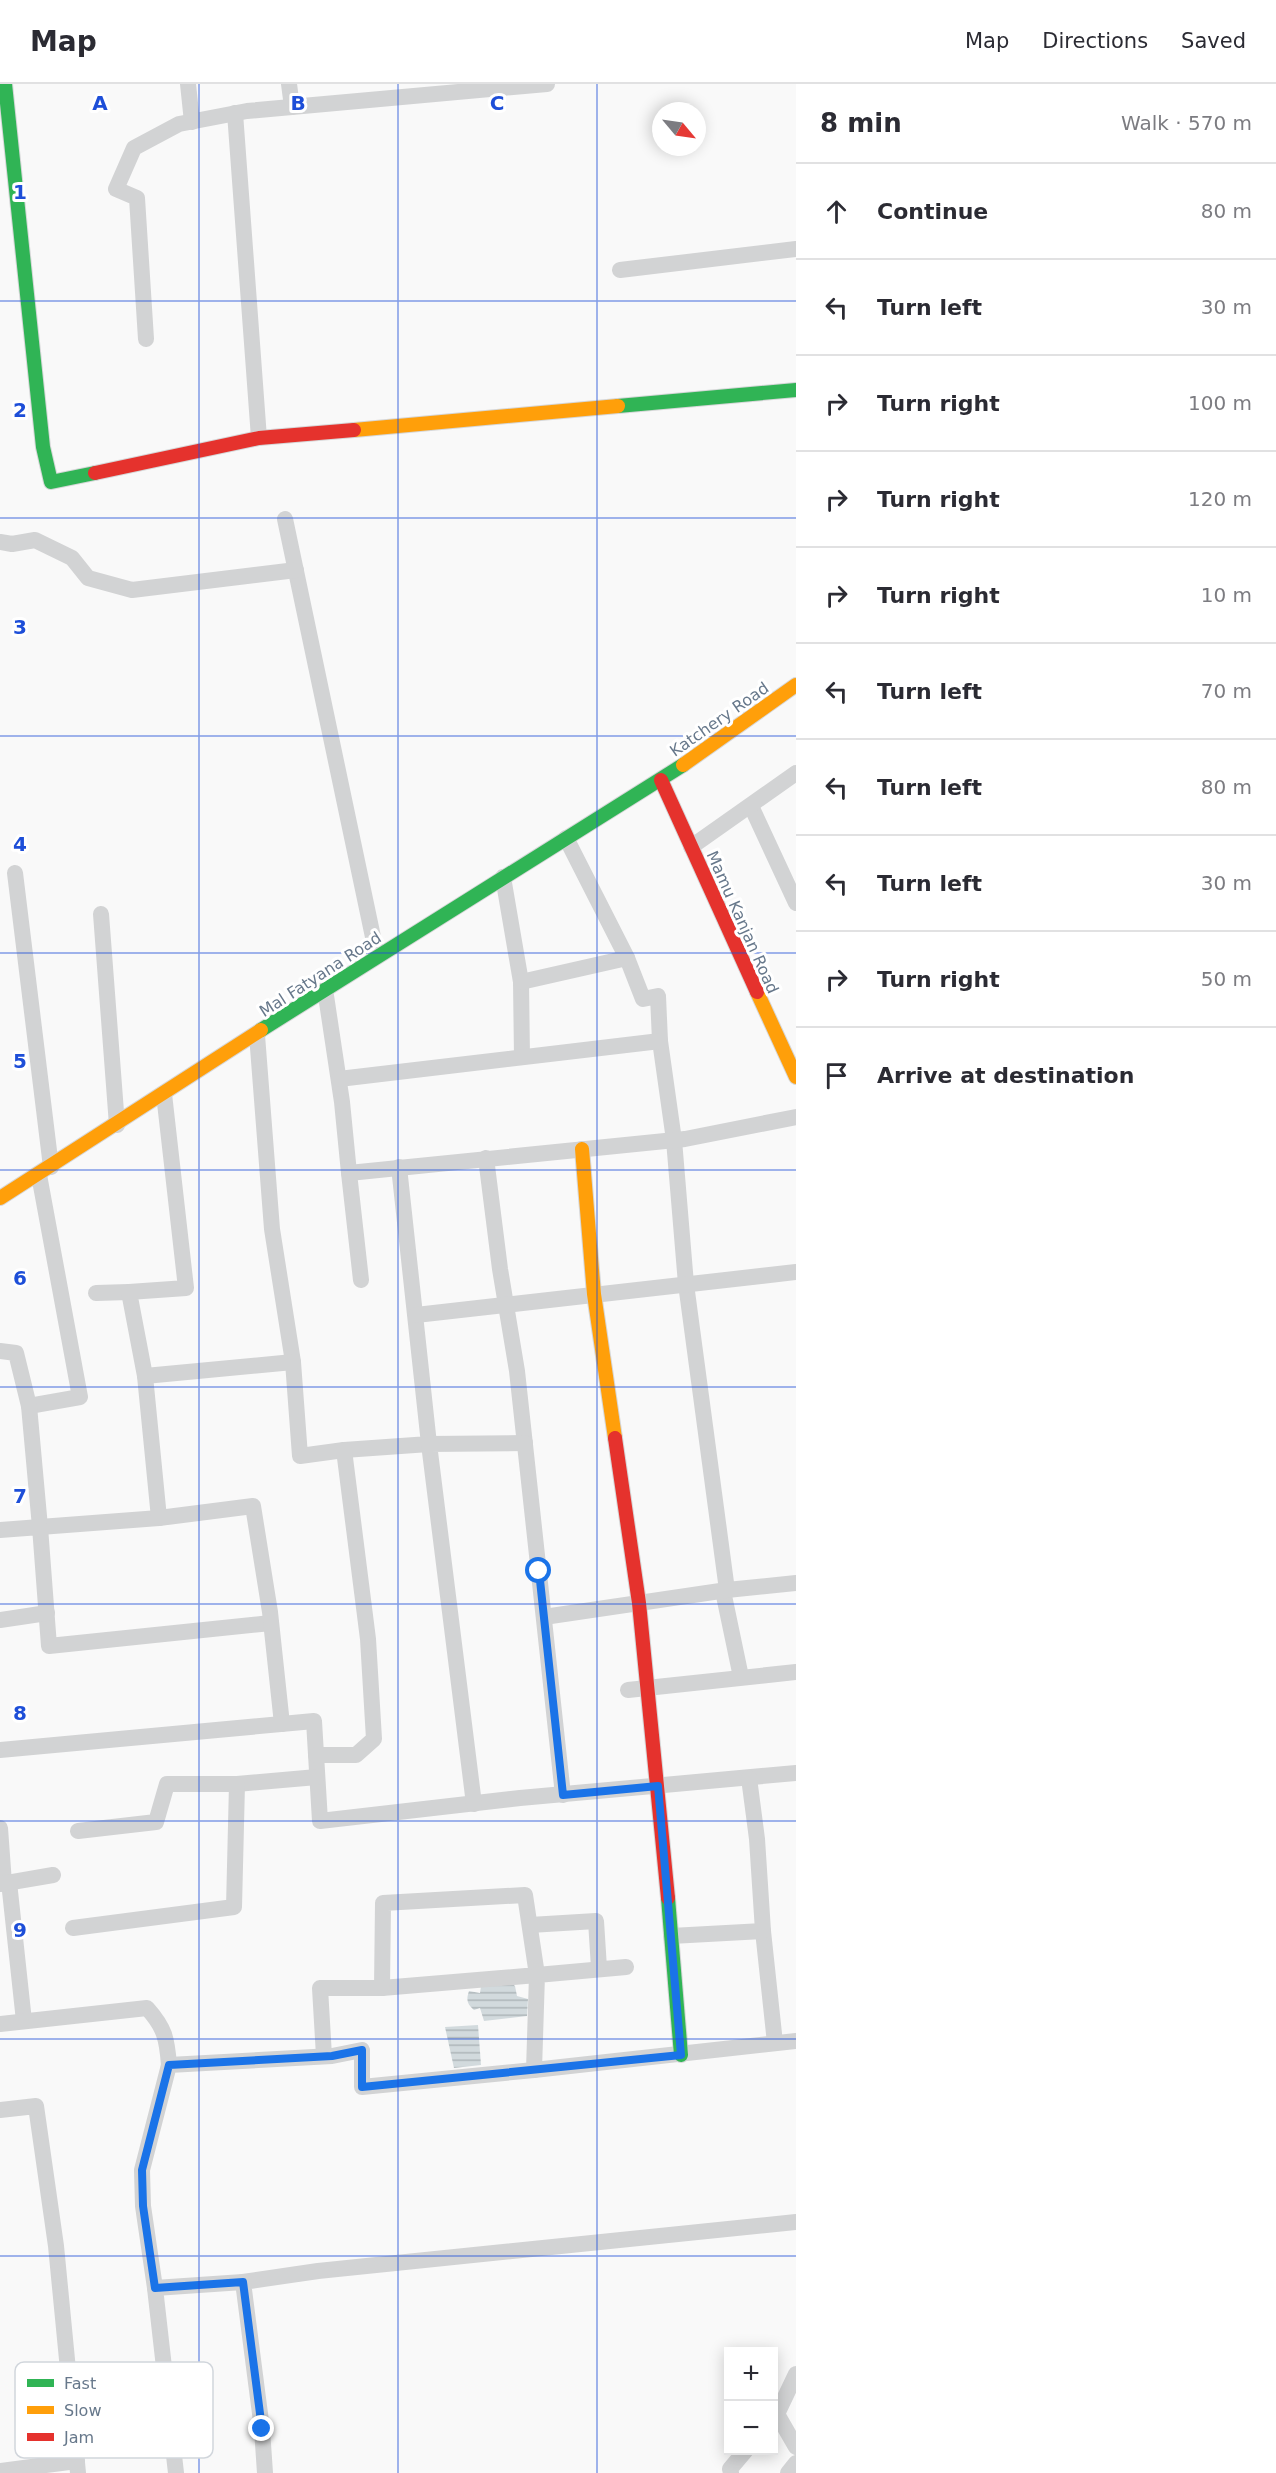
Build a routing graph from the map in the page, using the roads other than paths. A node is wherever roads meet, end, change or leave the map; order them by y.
1 (4, 84) edge
2 (188, 84) edge
3 (289, 84) edge
4 (547, 84) edge
5 (292, 107) junction
6 (235, 113) junction
7 (192, 122) junction
8 (796, 249) edge
9 (620, 270) dead end
10 (146, 339) dead end
11 (796, 390) edge
12 (259, 438) junction
13 (285, 519) dead end
14 (0, 542) edge
15 (296, 570) junction
16 (796, 685) edge
17 (796, 773) edge
18 (661, 780) junction
19 (751, 806) junction
20 (566, 838) junction
21 (691, 847) junction
22 (15, 873) dead end
23 (503, 877) junction
24 (796, 903) edge
25 (101, 914) dead end
26 (377, 956) junction
27 (627, 958) junction
28 (521, 982) junction
29 (325, 989) junction
30 (257, 1035) junction
31 (660, 1041) junction
32 (522, 1057) junction
33 (796, 1077) edge
34 (339, 1079) junction
35 (164, 1094) junction
36 (796, 1117) edge
37 (117, 1125) junction
38 (674, 1140) junction
39 (582, 1149) junction
40 (486, 1158) junction
41 (399, 1167) junction
42 (45, 1171) junction
43 (349, 1173) junction
44 (0, 1198) edge
45 (796, 1272) edge
46 (361, 1280) dead end
47 (686, 1284) junction
48 (129, 1292) junction
49 (96, 1293) dead end
50 (594, 1294) junction
51 (506, 1304) junction
52 (416, 1316) junction
53 (0, 1351) edge
54 (293, 1362) junction
55 (145, 1376) junction
56 (29, 1406) junction
57 (525, 1443) junction
58 (429, 1444) junction
59 (344, 1450) junction
60 (159, 1518) junction
61 (40, 1527) junction
62 (0, 1530) edge
63 (796, 1583) edge
64 (725, 1591) junction
65 (639, 1603) junction
66 (47, 1613) junction
67 (544, 1617) junction
68 (0, 1620) edge
69 (271, 1623) junction
70 (796, 1672) edge
71 (741, 1677) junction
72 (647, 1688) junction
73 (628, 1690) dead end
74 (282, 1724) junction
75 (0, 1750) edge
76 (316, 1755) junction
77 (796, 1773) edge
78 (317, 1777) junction
79 (749, 1778) junction
80 (237, 1784) junction
81 (658, 1786) junction
82 (563, 1795) junction
83 (474, 1804) junction
84 (0, 1828) edge
85 (78, 1831) dead end
86 (53, 1875) dead end
87 (4, 1883) edge
88 (530, 1925) junction
89 (73, 1928) dead end
90 (763, 1931) junction
91 (671, 1936) junction
92 (626, 1967) dead end
93 (599, 1968) junction
94 (537, 1976) junction
95 (382, 1988) junction
96 (24, 2021) junction
97 (0, 2024) edge
98 (796, 2041) edge
99 (775, 2043) junction
100 (681, 2055) junction
101 (324, 2056) junction
102 (169, 2065) junction
103 (534, 2070) junction
104 (0, 2110) edge
105 (796, 2222) edge
106 (243, 2282) junction
107 (155, 2288) junction
108 (67, 2362) edge
109 (163, 2362) edge
110 (796, 2373) edge
111 (778, 2410) edge
112 (778, 2420) edge
113 (796, 2447) edge
114 (742, 2455) edge
115 (174, 2458) edge
116 (796, 2463) edge
117 (77, 2467) edge
118 (0, 2471) edge
119 (176, 2473) edge
120 (265, 2473) edge
121 (731, 2473) edge
122 (788, 2473) edge

1 - 12 street
2 - 7 street
3 - 5 street
4 - 5 street
5 - 6 street
6 - 7 street
6 - 12 street
7 - 10 street
8 - 9 street
11 - 12 street
13 - 15 street
14 - 15 street
15 - 26 street
16 - 18 street, Katchery Road
17 - 19 street
18 - 20 street, Mal Fatyana Road
18 - 21 street, Mamu Kanjan Road
19 - 21 street
19 - 24 street
20 - 23 street, Mal Fatyana Road
20 - 27 street
21 - 33 street, Mamu Kanjan Road
22 - 42 street
23 - 26 street, Mal Fatyana Road
23 - 28 street
25 - 37 street
26 - 29 street, Mal Fatyana Road
27 - 28 street
27 - 31 street
28 - 32 street
29 - 30 street, Mal Fatyana Road
29 - 34 street
30 - 35 street, Mal Fatyana Road
30 - 54 street
31 - 32 street
31 - 38 street
32 - 34 street
34 - 43 street
35 - 37 street, Mal Fatyana Road
35 - 48 street
36 - 38 street
37 - 42 street, Mal Fatyana Road
38 - 39 street
38 - 47 street
39 - 40 street
39 - 50 street
40 - 41 street
40 - 51 street
41 - 43 street
41 - 52 street
42 - 44 street, Mal Fatyana Road
42 - 56 street
43 - 46 street
45 - 47 street
47 - 50 street
47 - 64 street
48 - 49 street
48 - 55 street
50 - 51 street
50 - 65 street
51 - 52 street
51 - 57 street
52 - 58 street
53 - 56 street
54 - 55 street
54 - 59 street
55 - 60 street
56 - 61 street
57 - 58 street
57 - 67 street
58 - 59 street
58 - 83 street
59 - 76 street
60 - 61 street
60 - 69 street
61 - 62 street
61 - 66 street
63 - 64 street
64 - 65 street
64 - 71 street
65 - 67 street
65 - 72 street
66 - 68 street
66 - 69 street
67 - 82 street
69 - 74 street
70 - 71 street
71 - 72 street
72 - 73 street
72 - 81 street
74 - 75 street
74 - 76 street
76 - 78 street
77 - 79 street
78 - 80 street
78 - 83 street
79 - 81 street
79 - 90 street
80 - 85 street
80 - 89 street
81 - 82 street
81 - 91 street
82 - 83 street
84 - 87 street
86 - 87 street
87 - 96 street
88 - 93 street
88 - 94 street
88 - 95 street
90 - 91 street
90 - 99 street
91 - 100 street
92 - 93 street
93 - 94 street
94 - 95 street
94 - 103 street
95 - 101 street
96 - 97 street
96 - 102 street
98 - 99 street
99 - 100 street
100 - 103 street
101 - 102 street
101 - 103 street
102 - 107 street
104 - 108 street
105 - 106 street
106 - 107 street
106 - 120 street
107 - 109 street
110 - 111 street
112 - 113 street
114 - 121 street
115 - 119 street
116 - 122 street
117 - 118 street

